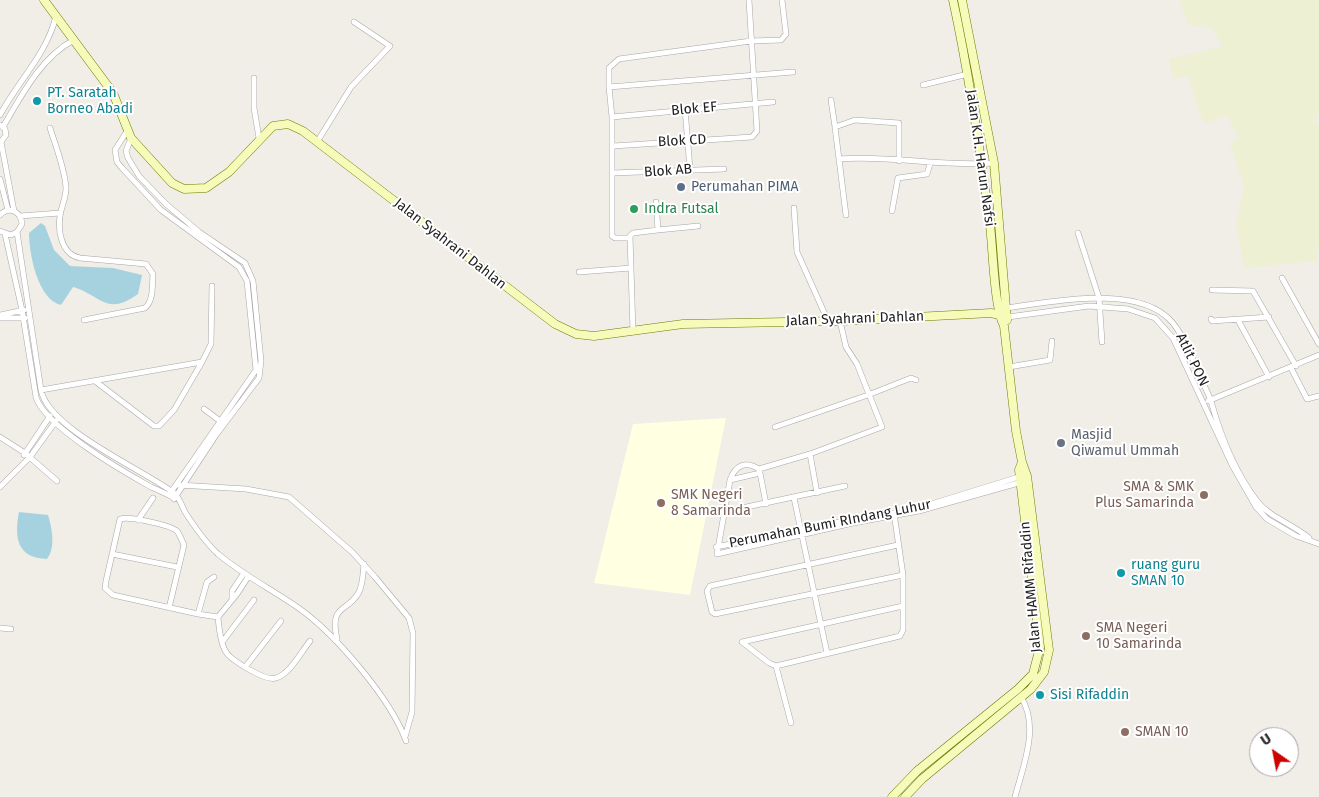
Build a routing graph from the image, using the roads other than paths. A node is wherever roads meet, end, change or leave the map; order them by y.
1 (44, 0) edge
2 (749, 0) edge
3 (782, 0) edge
4 (952, 0) edge
5 (962, 0) edge
6 (57, 15) junction
7 (354, 22) dead end
8 (74, 40) junction
9 (751, 41) junction
10 (44, 48) junction
11 (53, 54) junction
12 (793, 72) dead end
13 (753, 74) junction
14 (969, 74) junction
15 (254, 78) dead end
16 (923, 85) dead end
17 (609, 87) junction
18 (831, 100) dead end
19 (773, 102) dead end
20 (755, 104) junction
21 (685, 108) junction
22 (0, 115) edge
23 (612, 117) junction
24 (2, 126) edge
25 (835, 127) junction
26 (50, 128) dead end
27 (129, 134) junction
28 (259, 138) junction
29 (686, 141) junction
30 (317, 142) junction
31 (0, 143) edge
32 (613, 146) junction
33 (839, 159) junction
34 (899, 161) junction
35 (994, 163) junction
36 (930, 164) junction
37 (982, 164) junction
38 (135, 168) junction
39 (690, 169) junction
40 (724, 169) dead end
41 (612, 173) junction
42 (128, 174) junction
43 (0, 179) edge
44 (656, 202) dead end
45 (794, 208) dead end
46 (8, 210) junction
47 (14, 211) junction
48 (892, 211) dead end
49 (60, 213) junction
50 (0, 215) edge
51 (846, 215) dead end
52 (20, 216) junction
53 (698, 226) dead end
54 (658, 230) junction
55 (2, 232) edge
56 (18, 232) junction
57 (1078, 233) dead end
58 (630, 238) junction
59 (631, 268) junction
60 (579, 272) dead end
61 (1282, 278) dead end
62 (212, 286) dead end
63 (1212, 290) dead end
64 (1099, 298) junction
65 (1100, 307) junction
66 (22, 310) junction
67 (29, 310) junction
68 (1003, 312) junction
69 (0, 315) edge
70 (31, 317) junction
71 (1269, 317) junction
72 (0, 318) edge
73 (24, 318) junction
74 (1210, 319) dead end
75 (84, 320) dead end
76 (1238, 320) junction
77 (828, 321) junction
78 (840, 323) junction
79 (633, 332) junction
80 (1052, 341) dead end
81 (1102, 342) dead end
82 (1319, 344) edge
83 (1319, 355) edge
84 (202, 362) junction
85 (1010, 367) junction
86 (1293, 367) junction
87 (1269, 377) junction
88 (916, 380) dead end
89 (95, 381) junction
90 (41, 390) junction
91 (868, 396) junction
92 (1319, 396) edge
93 (1210, 400) junction
94 (1203, 403) junction
95 (204, 409) dead end
96 (52, 412) junction
97 (49, 418) junction
98 (57, 420) junction
99 (220, 421) junction
100 (775, 427) dead end
101 (0, 437) edge
102 (25, 453) junction
103 (810, 454) junction
104 (30, 457) junction
105 (22, 463) junction
106 (759, 471) junction
107 (0, 477) edge
108 (1024, 479) junction
109 (730, 480) junction
110 (57, 481) dead end
111 (179, 485) junction
112 (1, 486) edge
113 (845, 486) dead end
114 (817, 493) junction
115 (173, 495) junction
116 (153, 498) dead end
117 (794, 498) junction
118 (766, 504) junction
119 (723, 512) junction
120 (894, 515) junction
121 (138, 520) junction
122 (801, 533) junction
123 (1311, 540) junction
124 (1319, 544) edge
125 (898, 545) junction
126 (716, 547) junction
127 (112, 554) junction
128 (364, 564) junction
129 (808, 564) junction
130 (178, 567) junction
131 (246, 575) junction
132 (904, 575) junction
133 (214, 577) dead end
134 (814, 593) junction
135 (254, 600) dead end
136 (903, 606) junction
137 (169, 608) junction
138 (198, 614) junction
139 (218, 617) junction
140 (281, 621) dead end
141 (821, 624) junction
142 (0, 628) edge
143 (11, 629) dead end
144 (337, 640) junction
145 (223, 641) junction
146 (310, 641) dead end
147 (827, 653) junction
148 (246, 666) junction
149 (776, 666) junction
150 (1021, 698) junction
151 (791, 722) dead end
152 (934, 756) junction
153 (940, 764) junction
154 (892, 797) edge
155 (904, 797) edge
156 (1015, 797) edge

1 - 6 main road, Jalan Syahrani Dahlan
2 - 9 street
3 - 9 street
4 - 14 main road, Jalan K.H. Harun Nafsi
5 - 35 main road, Jalan K.H. Harun Nafsi
6 - 8 main road, Jalan Syahrani Dahlan
6 - 10 street
7 - 30 street
8 - 11 street
8 - 27 main road, Jalan Syahrani Dahlan
9 - 13 street
9 - 17 street
10 - 11 street
10 - 22 street
11 - 24 street
12 - 13 street
13 - 17 street
13 - 20 street
14 - 16 street
14 - 37 main road, Jalan K.H. Harun Nafsi
15 - 28 street
17 - 23 street
18 - 25 street
19 - 20 street, Blok EF
20 - 21 street, Blok EF
20 - 29 street, Blok CD
21 - 23 street, Blok EF
21 - 29 street
23 - 32 street
24 - 31 street
25 - 33 street
25 - 34 street
26 - 49 street
27 - 28 main road, Jalan Syahrani Dahlan
27 - 38 street
27 - 42 street
28 - 30 main road, Jalan Syahrani Dahlan
29 - 32 street, Blok CD
29 - 39 street
30 - 79 main road, Jalan Syahrani Dahlan
31 - 47 street
32 - 41 street
33 - 34 street
33 - 51 street
34 - 36 street
35 - 37 street
35 - 68 main road, Jalan K.H. Harun Nafsi
36 - 37 street
36 - 48 street
37 - 68 main road, Jalan K.H. Harun Nafsi
38 - 42 street
38 - 111 street
39 - 40 street, Blok AB
39 - 41 street, Blok AB
41 - 58 street
42 - 99 street
43 - 46 street
44 - 54 street
45 - 77 street
46 - 47 street
46 - 50 street
47 - 52 street
49 - 52 street
49 - 75 street
52 - 56 street
53 - 54 street
54 - 58 street
55 - 56 street
55 - 66 street
56 - 67 street
57 - 64 street
58 - 59 street
59 - 60 street
59 - 79 street
61 - 82 street
62 - 84 street
63 - 71 street
64 - 65 street
64 - 68 street, Atlit PON
64 - 93 street, Atlit PON
65 - 68 street, Atlit PON
65 - 81 street
65 - 94 street, Atlit PON
66 - 67 street
66 - 69 street
66 - 73 street
67 - 70 street
68 - 78 main road, Jalan Syahrani Dahlan
68 - 85 main road, Jalan HAMM Rifaddin
70 - 73 street
70 - 90 street
71 - 76 street
71 - 86 street
72 - 73 street
73 - 97 street
74 - 76 street
76 - 87 street
77 - 78 main road, Jalan Syahrani Dahlan
77 - 79 main road, Jalan Syahrani Dahlan
78 - 91 street
80 - 85 street
83 - 86 street
84 - 89 street
84 - 89 street
85 - 108 main road, Jalan HAMM Rifaddin
86 - 87 street
86 - 92 street
87 - 93 street
88 - 91 street
89 - 90 street
90 - 96 street
91 - 100 street
91 - 103 street
93 - 94 street
93 - 123 street, Atlit PON
94 - 123 street, Atlit PON
95 - 99 street
96 - 97 street
96 - 98 street
97 - 98 street
97 - 102 street
98 - 104 street
98 - 115 street
99 - 111 street
101 - 102 street
102 - 104 street
102 - 105 street
103 - 106 street
103 - 114 street
104 - 105 street
104 - 110 street
105 - 112 street
106 - 109 street
106 - 109 street
106 - 118 street
107 - 112 street
108 - 120 street, Perumahan Bumi RIndang Luhur
108 - 150 main road, Jalan HAMM Rifaddin
108 - 152 main road, Jalan HAMM Rifaddin
109 - 119 street, Perumahan Bumi RIndang Luhur
111 - 115 street
111 - 128 street
113 - 114 street
114 - 117 street
115 - 131 street
116 - 121 street
117 - 118 street
117 - 122 street
118 - 119 street
119 - 126 street, Perumahan Bumi RIndang Luhur
120 - 122 street, Perumahan Bumi RIndang Luhur
120 - 125 street
121 - 127 street
121 - 130 street
122 - 126 street, Perumahan Bumi RIndang Luhur
122 - 126 street
122 - 129 street
123 - 124 street, Atlit PON
125 - 129 street
125 - 132 street
127 - 130 street
127 - 137 street
128 - 144 street
128 - 144 street
129 - 134 street
129 - 134 street
130 - 137 street
131 - 139 street
131 - 144 street
132 - 134 street
132 - 136 street
133 - 138 street
134 - 141 street
135 - 145 street
136 - 141 street
136 - 147 street
137 - 138 street
138 - 139 street
139 - 145 street
140 - 148 street
141 - 147 street
141 - 149 street
142 - 143 street
145 - 148 street
146 - 148 street
147 - 149 street
149 - 151 street
150 - 153 main road, Jalan HAMM Rifaddin
150 - 156 street
152 - 153 main road
152 - 154 main road, Jalan HAMM Rifaddin
153 - 155 main road, Jalan HAMM Rifaddin

